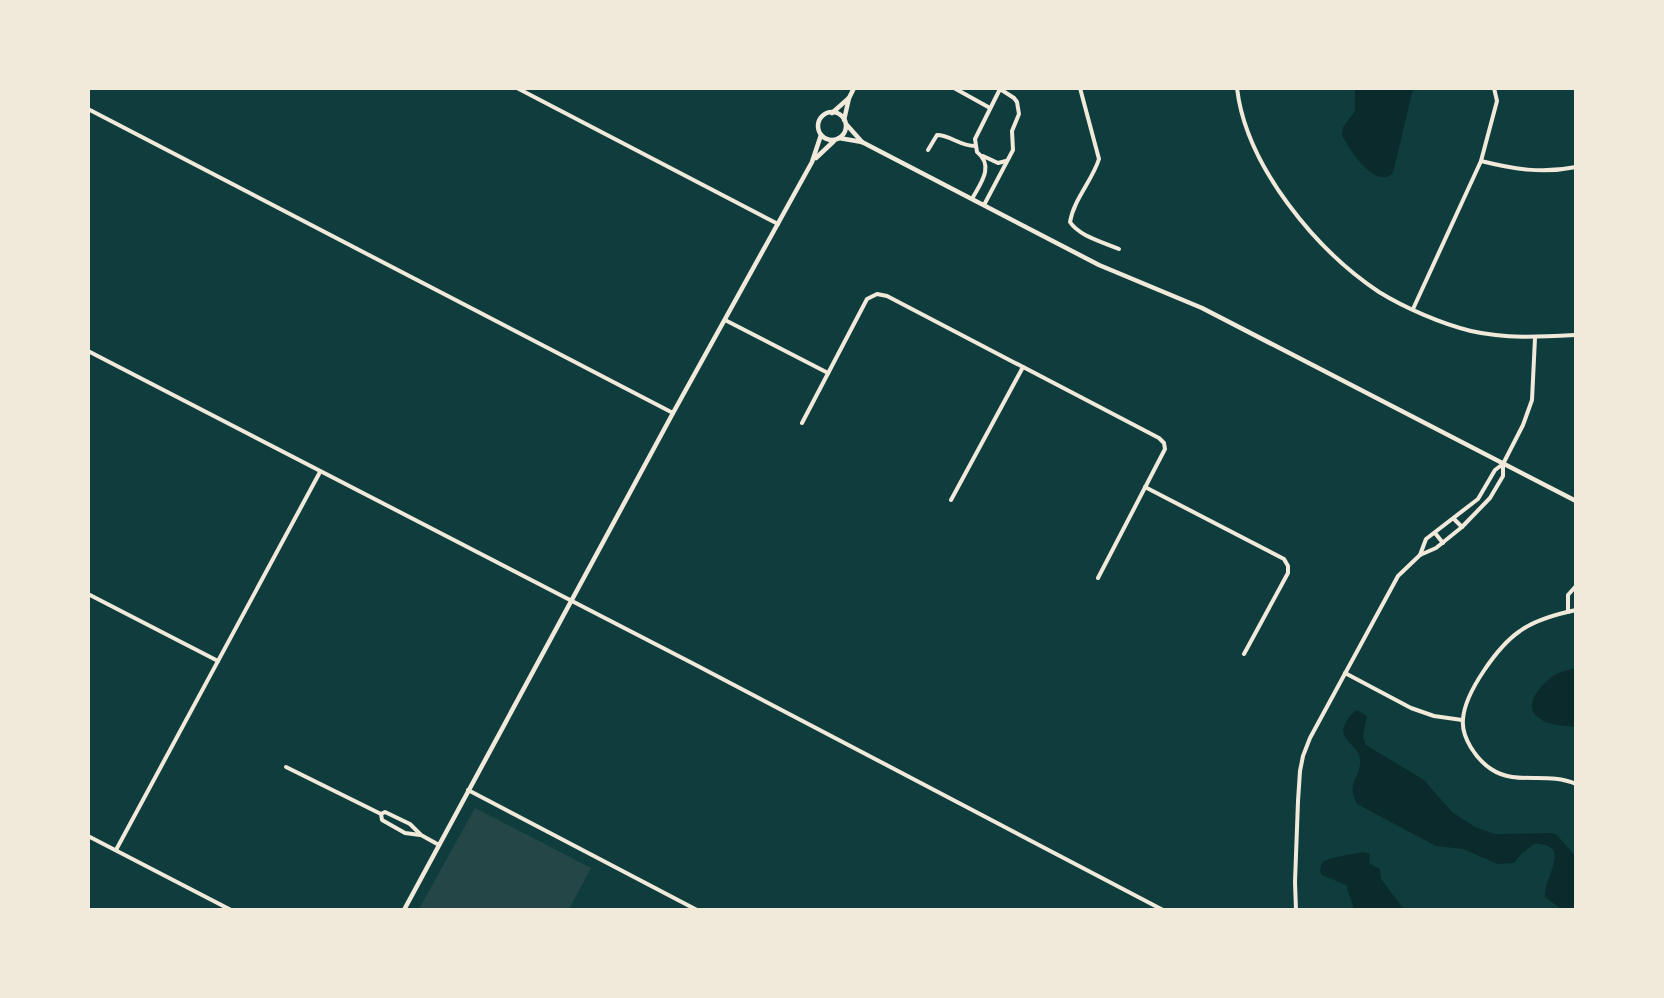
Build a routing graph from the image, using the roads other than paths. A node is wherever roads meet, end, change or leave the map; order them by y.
1 (517, 88) edge
2 (854, 88) edge
3 (954, 88) edge
4 (1080, 88) edge
5 (1237, 88) edge
6 (1494, 88) edge
7 (1000, 89) edge
8 (849, 98) junction
9 (990, 108) junction
10 (88, 110) edge
11 (832, 113) junction
12 (845, 122) junction
13 (821, 135) junction
14 (838, 139) junction
15 (862, 142) junction
16 (975, 146) junction
17 (928, 150) dead end
18 (982, 156) junction
19 (1007, 161) junction
20 (1481, 161) junction
21 (812, 162) junction
22 (1575, 167) edge
23 (972, 199) junction
24 (984, 205) junction
25 (778, 224) junction
26 (1119, 249) dead end
27 (1413, 309) junction
28 (725, 320) junction
29 (1575, 335) edge
30 (1535, 338) junction
31 (88, 351) edge
32 (1023, 368) junction
33 (828, 374) junction
34 (673, 413) junction
35 (802, 423) dead end
36 (1503, 464) junction
37 (320, 472) junction
38 (1144, 487) junction
39 (951, 500) dead end
40 (1575, 501) edge
41 (1454, 519) junction
42 (1462, 527) junction
43 (1435, 532) junction
44 (1443, 543) junction
45 (1420, 555) junction
46 (1098, 578) dead end
47 (1575, 586) edge
48 (88, 594) edge
49 (572, 601) junction
50 (1575, 610) edge
51 (1568, 612) junction
52 (1244, 654) dead end
53 (218, 661) junction
54 (1345, 673) junction
55 (1462, 720) junction
56 (286, 767) dead end
57 (1575, 784) edge
58 (468, 790) junction
59 (381, 814) junction
60 (421, 835) junction
61 (88, 836) edge
62 (439, 845) junction
63 (116, 850) junction
64 (231, 909) edge
65 (404, 909) edge
66 (697, 909) edge
67 (1163, 909) edge
68 (1296, 909) edge

1 - 25 street
2 - 8 street
3 - 9 street
4 - 26 street
5 - 27 street
6 - 20 street
7 - 9 street
7 - 19 street
8 - 11 street
8 - 12 street
9 - 16 street
10 - 34 street
11 - 12 street
11 - 13 street
12 - 14 street
12 - 15 street
13 - 14 street
13 - 21 street
14 - 15 street
14 - 21 street
15 - 23 street
16 - 17 street
16 - 18 street
18 - 19 street
18 - 23 street
19 - 24 street
20 - 22 street
20 - 27 street
21 - 25 street
23 - 24 street
24 - 36 street
25 - 28 street
27 - 30 street
28 - 33 street
28 - 34 street
29 - 30 street
30 - 36 street
31 - 37 street
32 - 33 street
32 - 38 street
32 - 39 street
33 - 35 street
34 - 49 street
36 - 40 street
36 - 41 street
36 - 42 street
37 - 49 street
37 - 53 street
38 - 46 street
38 - 52 street
41 - 42 street
41 - 43 street
42 - 44 street
43 - 44 street
43 - 45 street
44 - 45 street
45 - 54 street
47 - 51 street
48 - 53 street
49 - 58 street
49 - 67 street
50 - 51 street
51 - 55 street
53 - 63 street
54 - 55 street
54 - 68 street
55 - 57 street
56 - 59 street
58 - 62 street
58 - 66 street
59 - 60 street
59 - 60 street
60 - 62 street
61 - 63 street
62 - 65 street
63 - 64 street

